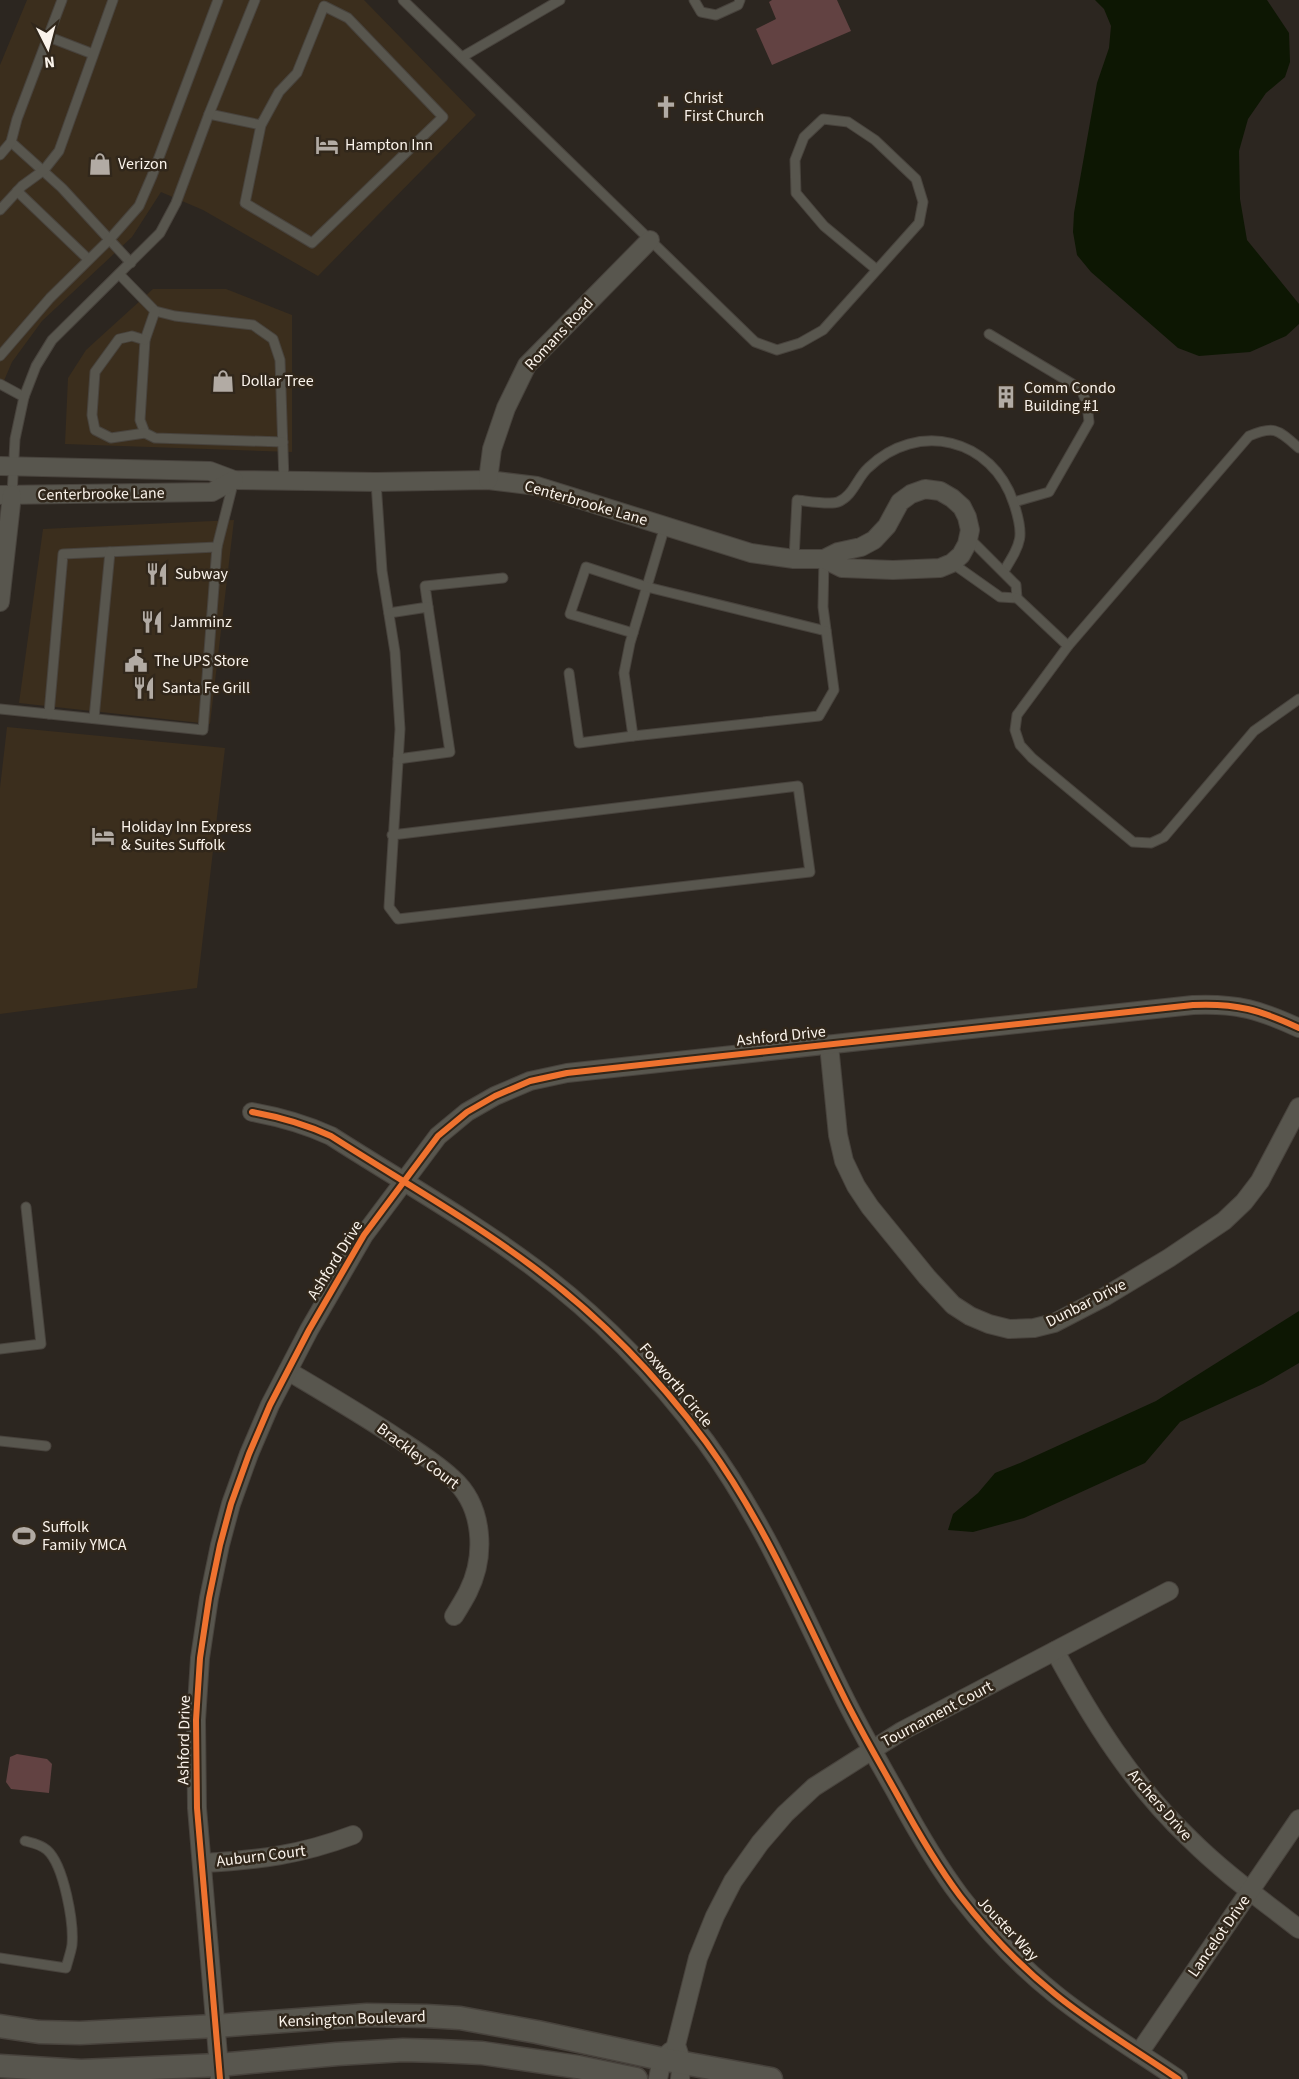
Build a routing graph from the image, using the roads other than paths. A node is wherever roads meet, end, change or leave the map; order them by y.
1 (62, 0) edge
2 (113, 0) edge
3 (218, 0) edge
4 (255, 0) edge
5 (403, 0) edge
6 (560, 0) edge
7 (694, 0) edge
8 (740, 0) edge
9 (49, 37) junction
10 (93, 54) junction
11 (462, 57) junction
12 (209, 114) junction
13 (261, 125) junction
14 (11, 142) junction
15 (0, 155) edge
16 (44, 170) junction
17 (17, 191) junction
18 (0, 210) edge
19 (109, 240) junction
20 (650, 240) junction
21 (88, 259) junction
22 (131, 263) junction
23 (877, 270) junction
24 (119, 274) junction
25 (155, 311) junction
26 (989, 334) dead end
27 (145, 340) junction
28 (0, 356) edge
29 (0, 384) edge
30 (24, 397) junction
31 (145, 433) junction
32 (283, 442) junction
33 (1299, 448) edge
34 (7, 467) edge
35 (234, 480) junction
36 (488, 480) junction
37 (284, 481) junction
38 (376, 482) junction
39 (6, 495) edge
40 (1014, 502) junction
41 (665, 526) junction
42 (969, 538) junction
43 (217, 547) junction
44 (110, 552) junction
45 (794, 558) junction
46 (824, 559) junction
47 (952, 563) junction
48 (1004, 571) junction
49 (503, 578) dead end
50 (647, 587) junction
51 (0, 592) edge
52 (1017, 598) junction
53 (428, 607) junction
54 (389, 613) junction
55 (826, 631) junction
56 (633, 633) junction
57 (1068, 646) junction
58 (569, 673) dead end
59 (1299, 699) edge
60 (0, 709) edge
61 (49, 714) junction
62 (94, 718) junction
63 (633, 736) junction
64 (398, 759) junction
65 (392, 835) junction
66 (1299, 1028) edge
67 (829, 1045) junction
68 (1299, 1107) edge
69 (252, 1112) dead end
70 (402, 1182) junction
71 (26, 1208) dead end
72 (0, 1349) edge
73 (288, 1371) junction
74 (0, 1441) edge
75 (46, 1446) dead end
76 (1169, 1591) dead end
77 (454, 1616) dead end
78 (1055, 1651) junction
79 (872, 1749) junction
80 (1299, 1819) edge
81 (353, 1835) dead end
82 (25, 1841) dead end
83 (203, 1863) junction
84 (1250, 1891) junction
85 (1299, 1929) edge
86 (0, 1958) edge
87 (0, 2026) edge
88 (216, 2026) junction
89 (1139, 2053) junction
90 (672, 2065) edge
91 (0, 2066) edge
92 (219, 2072) edge
93 (636, 2079) edge
94 (771, 2079) edge
95 (1178, 2079) edge

1 - 9 lane
2 - 10 lane
3 - 19 lane
4 - 12 lane
5 - 11 lane
6 - 11 lane
7 - 8 lane
9 - 10 lane
9 - 14 lane
10 - 16 lane
11 - 20 lane
12 - 13 lane
12 - 22 lane
13 - 13 lane
14 - 15 lane
14 - 16 lane
16 - 17 lane
16 - 19 lane
17 - 18 lane
17 - 21 lane
19 - 21 lane
19 - 22 lane
20 - 23 lane
20 - 36 street, Romans Road
21 - 28 lane
22 - 24 lane
23 - 23 lane
24 - 25 lane
24 - 30 lane
25 - 27 lane
25 - 32 lane
26 - 40 lane
27 - 31 lane
27 - 31 lane
29 - 30 lane
30 - 34 lane
31 - 32 lane
32 - 37 lane
33 - 57 lane
34 - 35 street, Centerbrooke Lane
34 - 39 lane
35 - 37 street, Centerbrooke Lane
35 - 39 street, Centerbrooke Lane
35 - 43 lane
36 - 38 street, Centerbrooke Lane
36 - 41 street, Centerbrooke Lane
37 - 38 street, Centerbrooke Lane
38 - 54 lane
39 - 51 street
40 - 45 lane
40 - 48 lane
41 - 45 street, Centerbrooke Lane
41 - 50 lane
42 - 46 street, Centerbrooke Lane
42 - 47 street
42 - 48 lane
43 - 44 lane
43 - 62 lane
44 - 61 lane
44 - 62 lane
45 - 46 street, Centerbrooke Lane
46 - 47 street, Centerbrooke Lane
46 - 55 lane
47 - 52 lane
48 - 52 lane
49 - 53 lane
50 - 55 lane
50 - 56 lane
50 - 56 lane
52 - 57 lane
53 - 54 lane
53 - 64 lane
54 - 64 lane
55 - 63 lane
56 - 63 lane
57 - 59 lane
58 - 63 lane
60 - 61 lane
61 - 62 lane
64 - 65 lane
65 - 65 lane
66 - 67 street, Ashford Drive
67 - 68 street, Dunbar Drive
67 - 70 street, Ashford Drive
69 - 70 street, Foxworth Circle
70 - 73 street, Ashford Drive
70 - 79 street, Foxworth Circle
71 - 72 lane
73 - 77 street, Brackley Court
73 - 83 street, Ashford Drive
74 - 75 lane
76 - 78 street, Tournament Court
78 - 79 street, Tournament Court
78 - 84 street, Archers Drive
79 - 89 street, Jouster Way
79 - 90 street, Tournament Court
80 - 84 street, Lancelot Drive
81 - 83 street, Auburn Court
82 - 86 lane
83 - 88 street, Ashford Drive
84 - 85 street, Archers Drive
84 - 89 street, Lancelot Drive
87 - 88 street, Kensington Boulevard
88 - 90 street, Kensington Boulevard
88 - 92 street, Ashford Drive
89 - 95 street, Jouster Way
90 - 94 street, Kensington Boulevard
91 - 92 street, Kensington Boulevard
92 - 93 street, Kensington Boulevard

